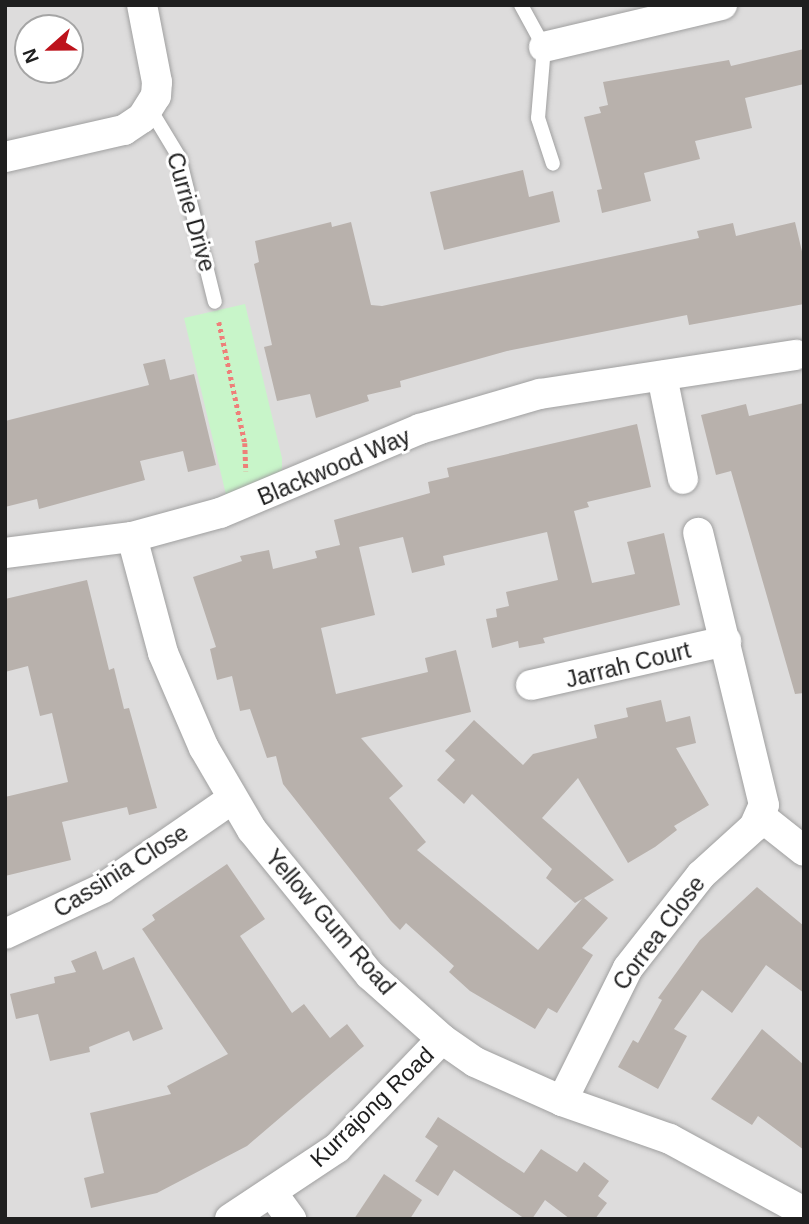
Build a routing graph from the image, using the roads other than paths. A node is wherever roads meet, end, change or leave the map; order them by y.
1 (142, 5) edge
2 (521, 5) edge
3 (722, 5) edge
4 (544, 47) junction
5 (150, 109) junction
6 (5, 157) edge
7 (553, 164) dead end
8 (215, 302) road end
9 (796, 355) dead end
10 (662, 376) junction
11 (683, 478) dead end
12 (698, 533) dead end
13 (131, 537) junction
14 (5, 553) edge
15 (726, 641) junction
16 (531, 685) dead end
17 (232, 799) junction
18 (760, 816) junction
19 (804, 851) edge
20 (5, 934) edge
21 (442, 1039) junction
22 (562, 1101) junction
23 (273, 1194) junction
24 (804, 1212) edge
25 (230, 1219) edge
26 (291, 1219) edge

1 - 5 street
2 - 4 lane
3 - 4 street
4 - 7 lane
5 - 6 street
5 - 8 lane, Currie Drive
9 - 10 street, Blackwood Way
10 - 11 street
10 - 13 street, Blackwood Way
12 - 15 street
13 - 14 street, Blackwood Way
13 - 17 street, Yellow Gum Road
15 - 16 street, Jarrah Court
15 - 18 street
17 - 20 street, Cassinia Close
17 - 21 street, Yellow Gum Road
18 - 19 street
18 - 22 street, Correa Close
21 - 22 street, Yellow Gum Road
21 - 23 street, Kurrajong Road
22 - 24 street, Yellow Gum Road
23 - 25 street, Kurrajong Road
23 - 26 street

